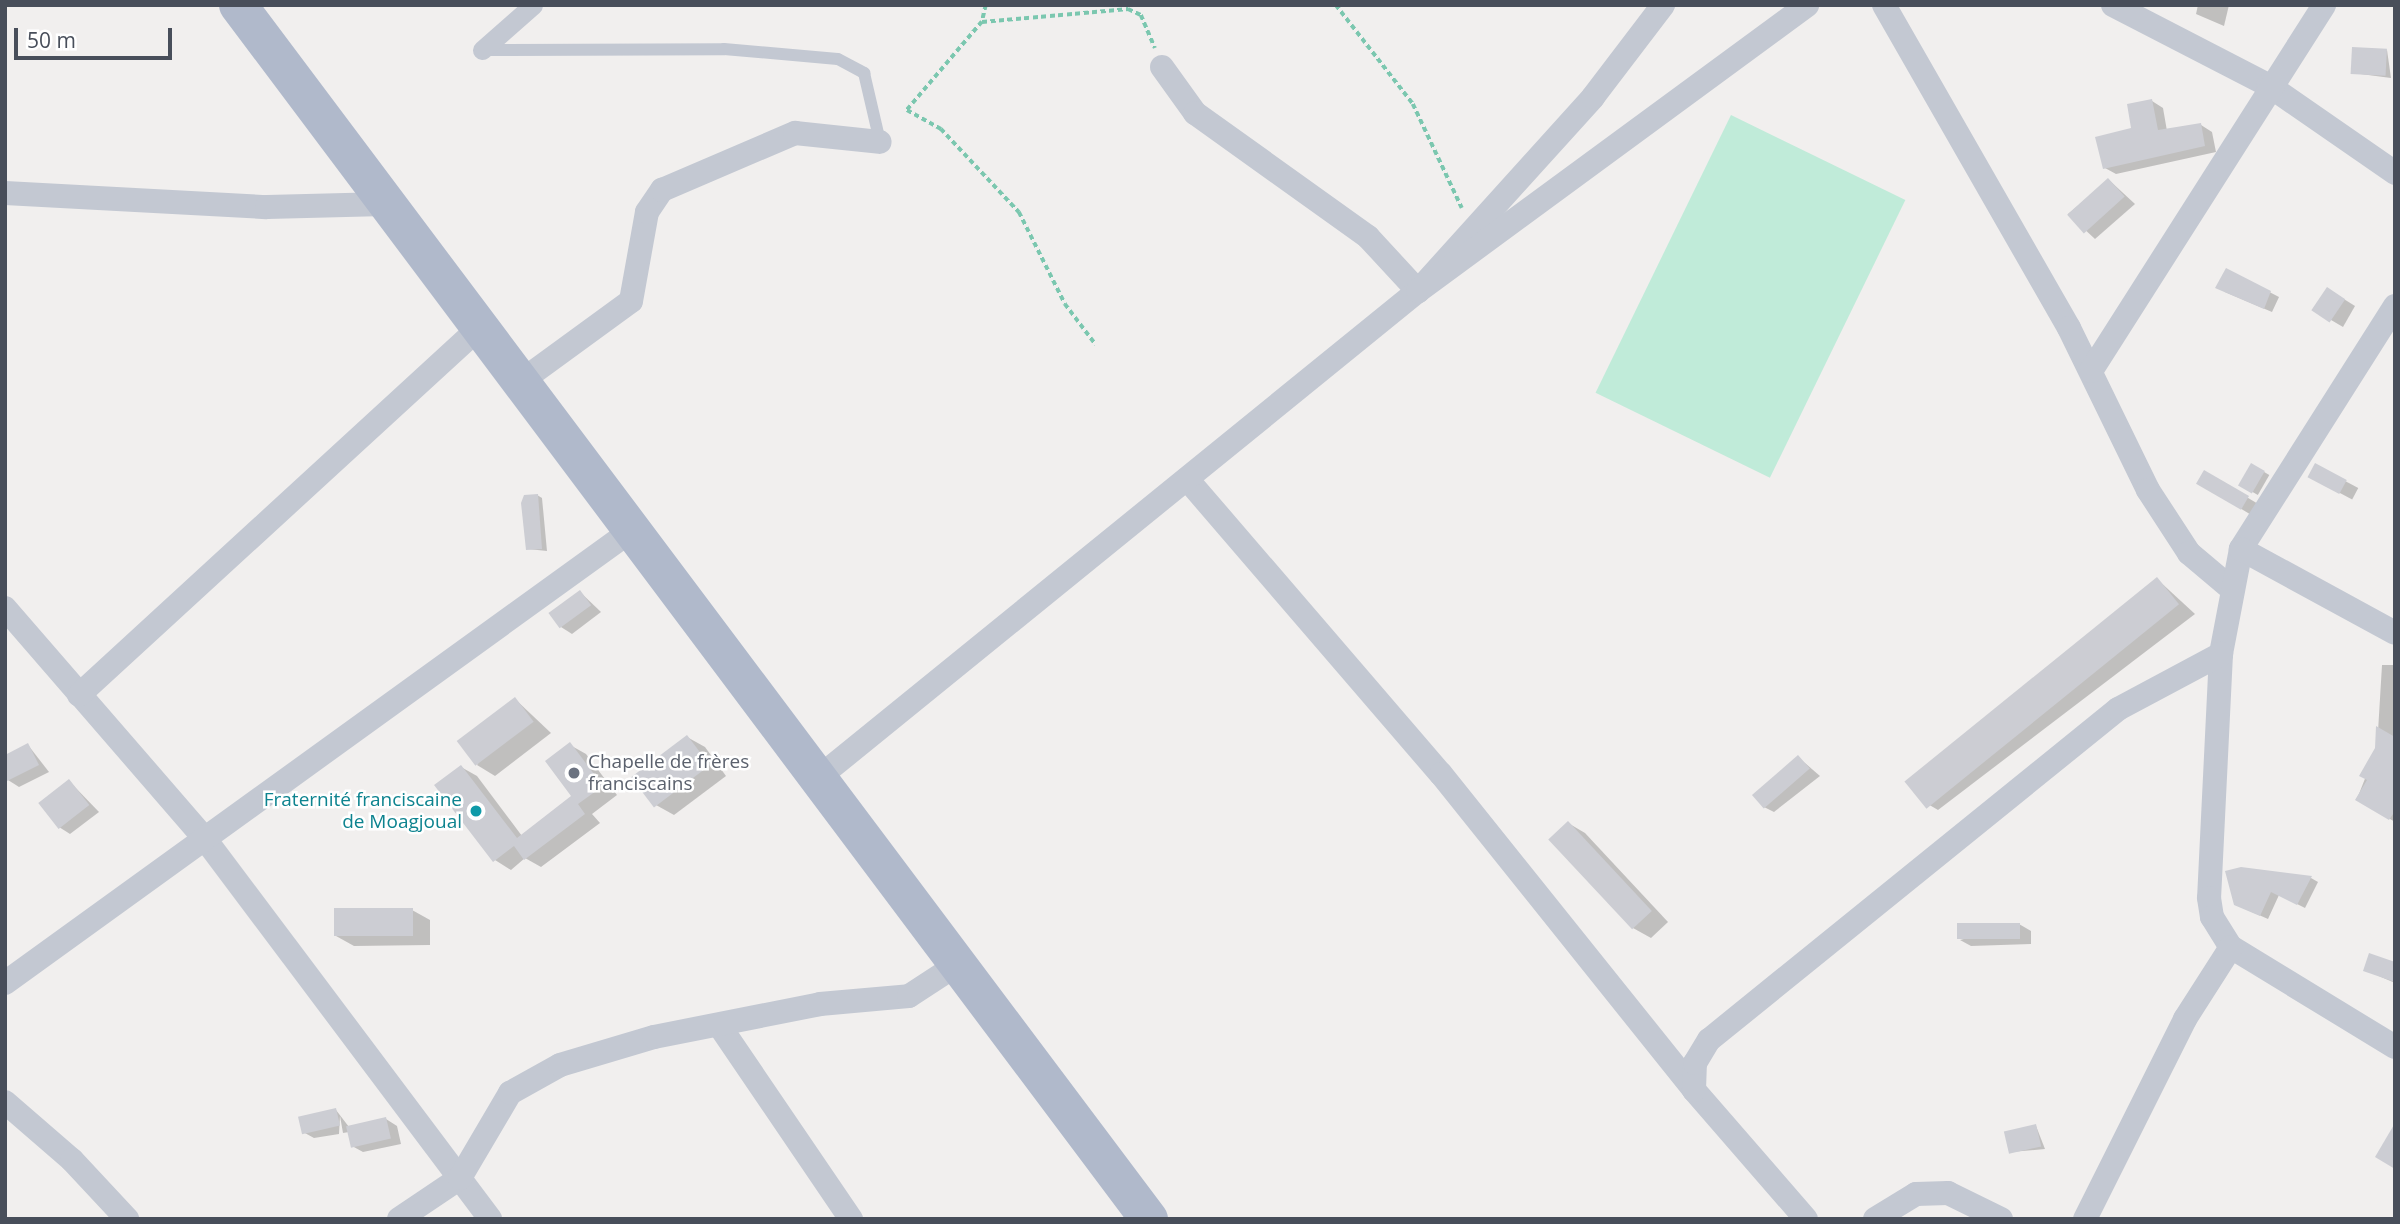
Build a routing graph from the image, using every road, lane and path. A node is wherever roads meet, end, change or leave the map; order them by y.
1 (238, 5) edge
2 (533, 5) edge
3 (986, 5) edge
4 (1336, 5) edge
5 (1663, 5) edge
6 (1807, 5) edge
7 (1884, 5) edge
8 (2113, 5) edge
9 (2324, 5) edge
10 (982, 22) junction
11 (482, 50) joint
12 (1162, 66) joint
13 (2268, 85) junction
14 (880, 142) joint
15 (2395, 173) edge
16 (5, 193) edge
17 (385, 204) junction
18 (1470, 233) junction
19 (1418, 291) junction
20 (2395, 306) edge
21 (479, 328) junction
22 (1096, 345) dead end
23 (2091, 370) junction
24 (520, 382) junction
25 (1187, 479) junction
26 (632, 530) junction
27 (2241, 548) junction
28 (2233, 590) junction
29 (5, 608) edge
30 (2395, 633) edge
31 (2221, 654) junction
32 (79, 695) junction
33 (818, 778) junction
34 (205, 839) junction
35 (2231, 947) junction
36 (958, 964) junction
37 (5, 983) edge
38 (719, 1025) junction
39 (2395, 1047) edge
40 (1694, 1090) junction
41 (5, 1102) edge
42 (460, 1178) junction
43 (127, 1219) edge
44 (400, 1219) edge
45 (490, 1219) edge
46 (851, 1219) edge
47 (1149, 1219) edge
48 (1806, 1219) edge
49 (1875, 1219) edge
50 (2001, 1219) edge
51 (2085, 1219) edge

1 - 17 main road
2 - 11 street
3 - 10 path
4 - 18 path
5 - 18 street
6 - 19 street
7 - 23 street
8 - 13 street
9 - 13 street
10 - 12 path
10 - 22 path
11 - 14 lane
12 - 19 street
13 - 15 street
13 - 23 street
14 - 24 street
16 - 17 street
17 - 21 main road
18 - 19 street
19 - 25 street
20 - 27 street
21 - 24 main road
21 - 32 street
23 - 28 street
24 - 26 main road
25 - 33 street
25 - 40 street
26 - 33 main road
26 - 34 street
27 - 28 street
27 - 30 street
28 - 31 street
29 - 32 street
31 - 35 street
31 - 40 street
32 - 34 street
33 - 36 main road
34 - 37 street
34 - 42 street
35 - 39 street
35 - 51 street
36 - 38 street
36 - 47 main road
38 - 42 street
38 - 46 street
40 - 48 street
41 - 43 street
42 - 44 street
42 - 45 street
49 - 50 street

